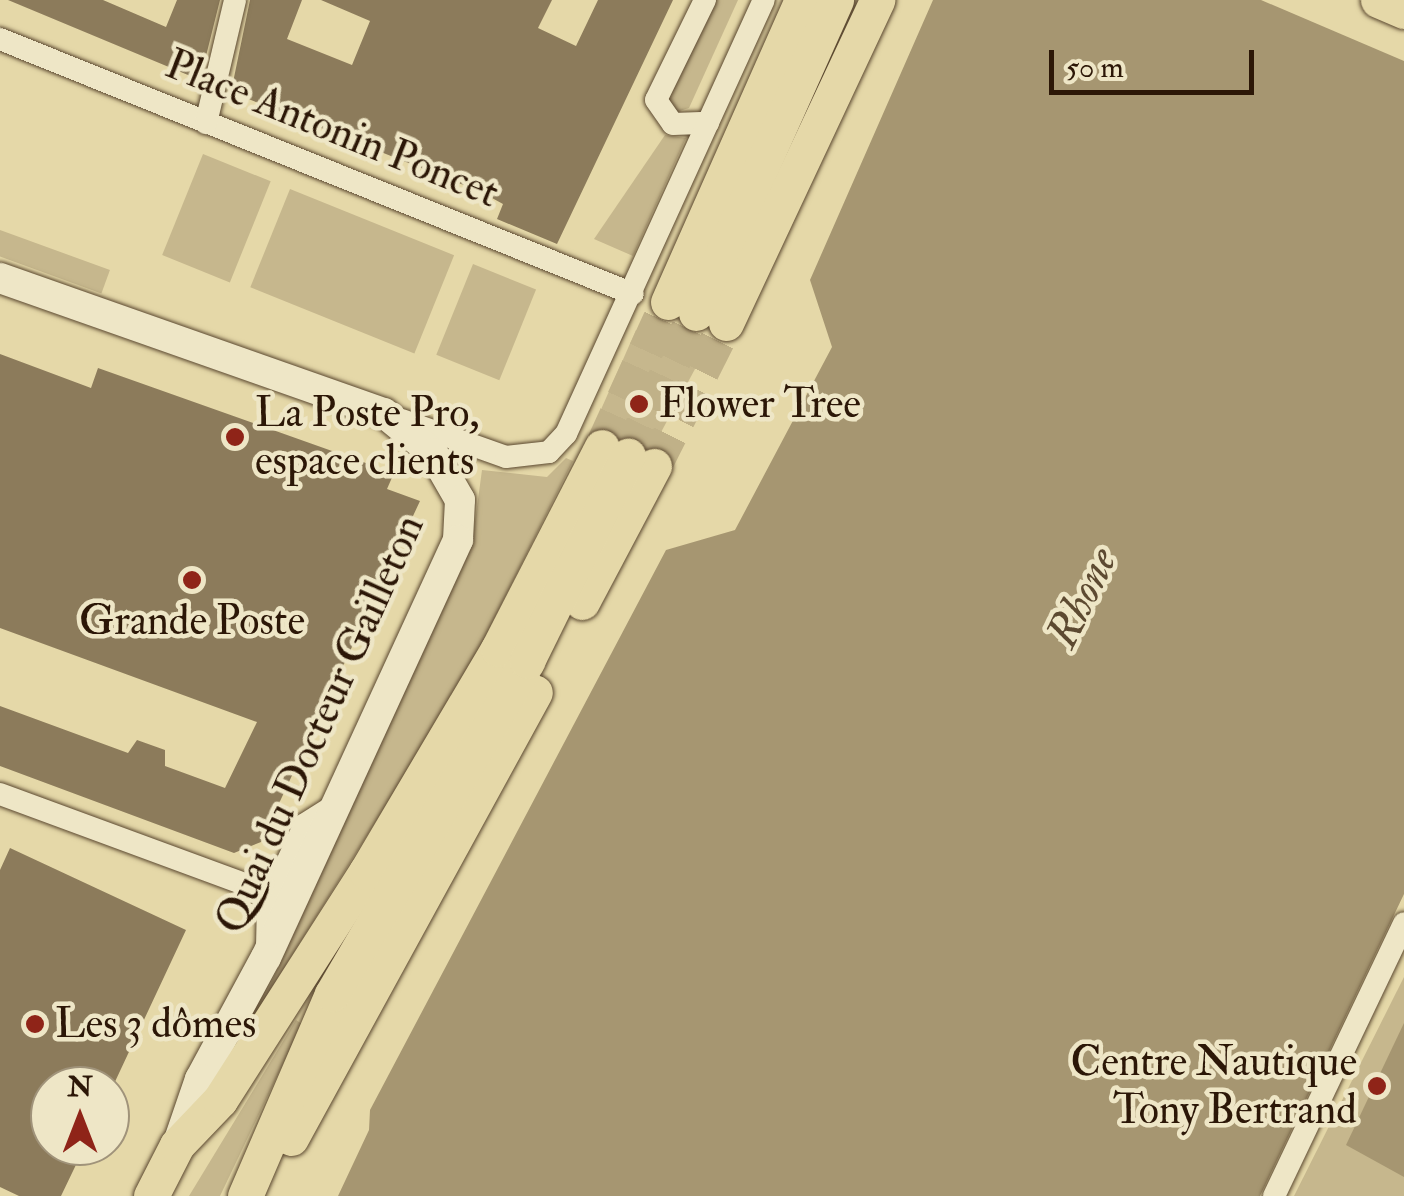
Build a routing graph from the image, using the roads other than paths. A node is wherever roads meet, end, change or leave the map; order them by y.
1 (236, 0) edge
2 (705, 0) edge
3 (764, 0) edge
4 (802, 0) edge
5 (836, 0) edge
6 (877, 0) edge
7 (1378, 0) edge
8 (1404, 11) edge
9 (0, 39) edge
10 (708, 122) junction
11 (206, 124) junction
12 (0, 278) edge
13 (633, 294) junction
14 (697, 312) junction
15 (384, 414) junction
16 (628, 456) junction
17 (0, 794) edge
18 (336, 805) junction
19 (248, 885) junction
20 (1404, 922) edge
21 (266, 957) junction
22 (176, 1146) junction
23 (152, 1196) edge
24 (244, 1196) edge
25 (260, 1196) edge
26 (1274, 1196) edge

1 - 11 street
2 - 10 street
3 - 10 street
4 - 14 main road
5 - 14 main road
6 - 14 main road
7 - 8 main road
9 - 11 street, Place Antonin Poncet
10 - 13 street
11 - 13 street, Place Antonin Poncet
12 - 15 main road
13 - 15 street
15 - 18 main road, Quai du Docteur Gailleton
16 - 22 main road, Quai du Docteur Gailleton
16 - 24 main road
16 - 25 main road
17 - 19 street
18 - 19 street
18 - 21 main road, Quai du Docteur Gailleton
19 - 21 street
20 - 26 street
21 - 22 main road, Quai du Docteur Gailleton
22 - 23 main road, Quai du Docteur Gailleton

